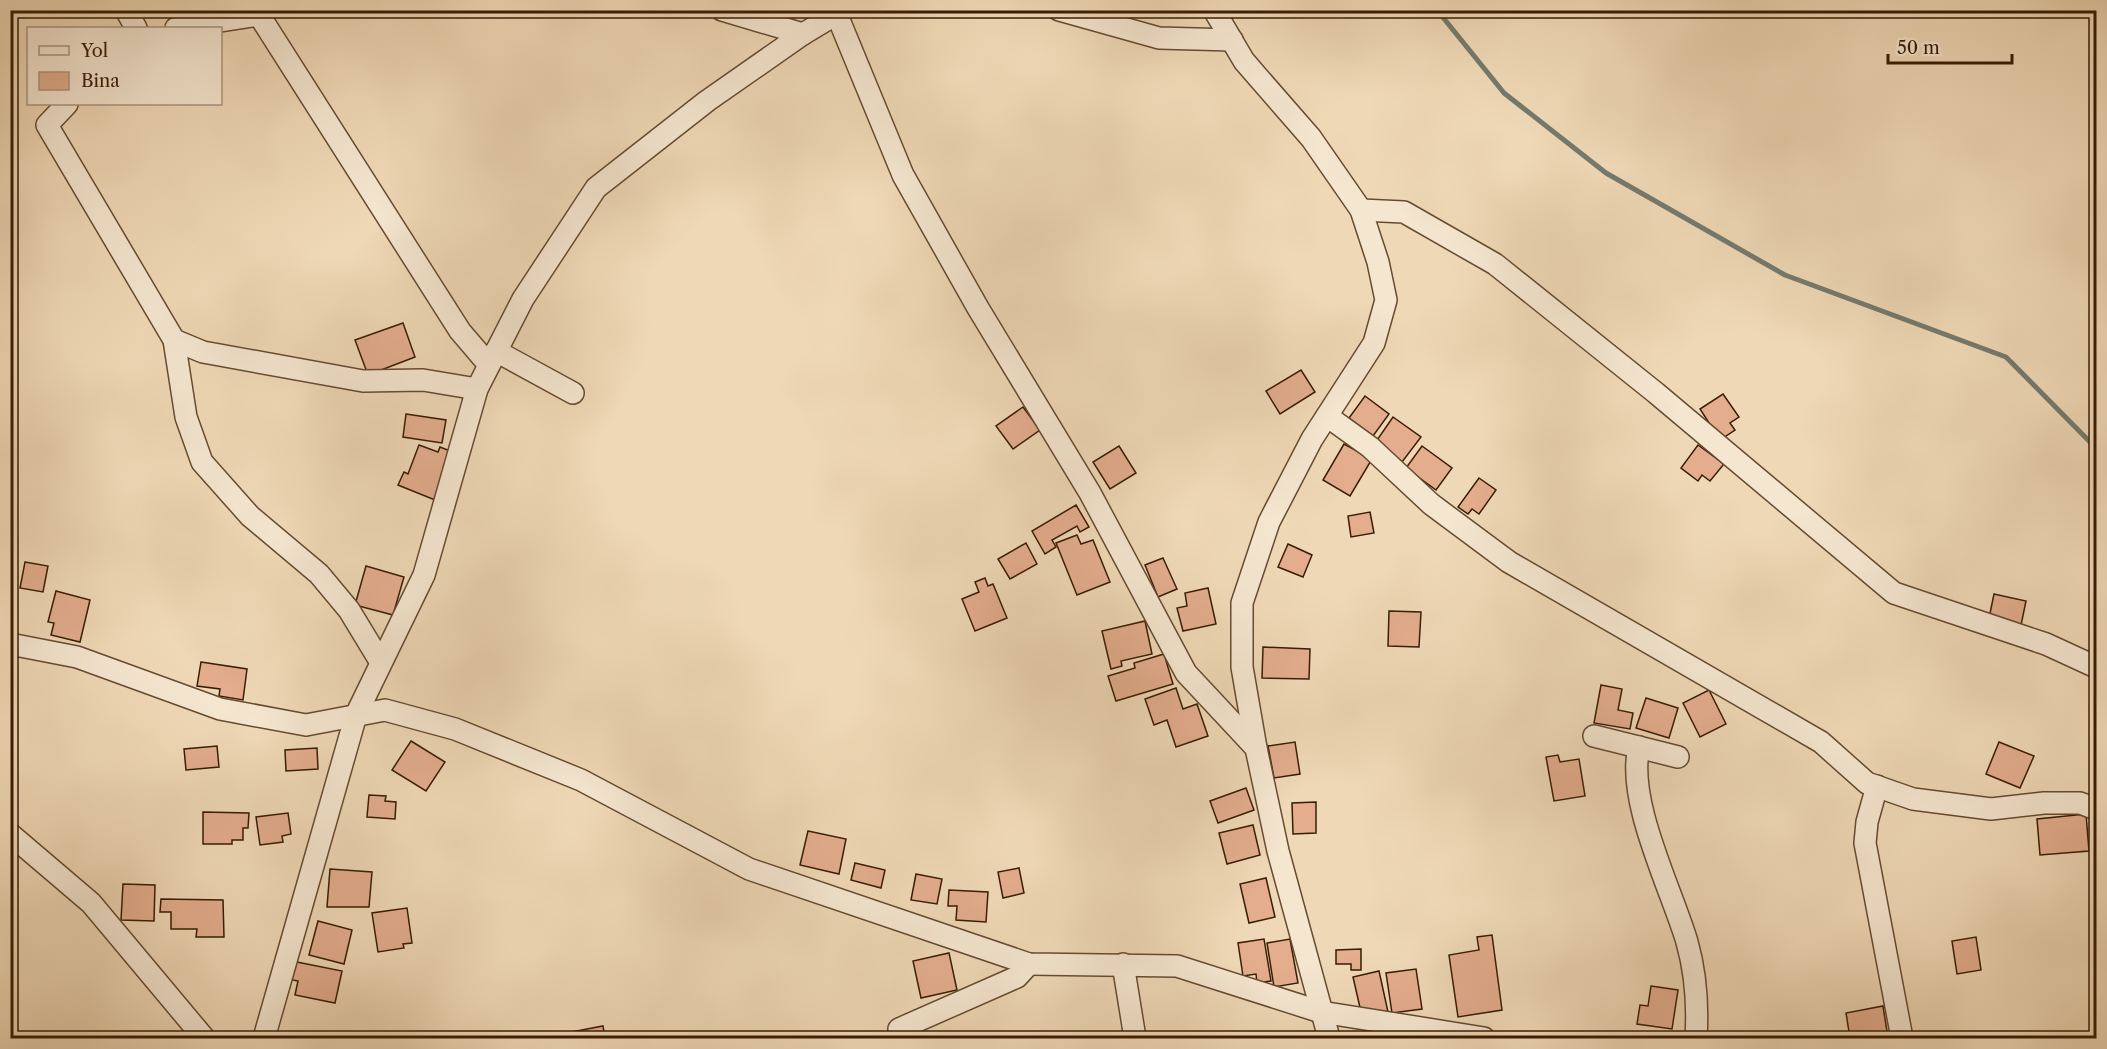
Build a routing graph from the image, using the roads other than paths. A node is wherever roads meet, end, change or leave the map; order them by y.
1 (126, 10) edge
2 (722, 10) edge
3 (1059, 10) edge
4 (1214, 10) edge
5 (838, 12) edge
6 (263, 13) edge
7 (135, 27) edge
8 (182, 27) edge
9 (803, 34) junction
10 (1232, 40) junction
11 (66, 105) edge
12 (1361, 210) junction
13 (174, 340) junction
14 (493, 358) junction
15 (477, 389) junction
16 (573, 393) dead end
17 (1327, 416) junction
18 (10, 644) edge
19 (380, 661) junction
20 (2097, 667) edge
21 (356, 715) junction
22 (1594, 736) dead end
23 (1639, 747) junction
24 (1256, 748) junction
25 (1678, 757) dead end
26 (1877, 786) junction
27 (2097, 809) edge
28 (10, 834) edge
29 (1029, 964) junction
30 (1124, 964) junction
31 (1321, 1012) junction
32 (204, 1038) edge
33 (264, 1038) edge
34 (901, 1038) edge
35 (1135, 1038) edge
36 (1329, 1038) edge
37 (1484, 1038) edge
38 (1696, 1038) edge
39 (1902, 1038) edge

1 - 7 street
2 - 9 street
3 - 10 street
4 - 10 street
5 - 9 street
5 - 24 street
6 - 8 street
6 - 14 street
9 - 14 street
10 - 12 street
11 - 13 street
12 - 17 street
12 - 20 street
13 - 15 street
13 - 19 street
14 - 15 street
14 - 16 street
15 - 19 street
17 - 24 street
17 - 26 street
18 - 21 street
19 - 21 street
21 - 29 street
21 - 33 street
22 - 23 street
23 - 25 street
23 - 38 street
24 - 31 street
26 - 27 street
26 - 39 street
28 - 32 street
29 - 30 street
29 - 34 street
30 - 31 street
30 - 35 street
31 - 36 street
31 - 37 street

